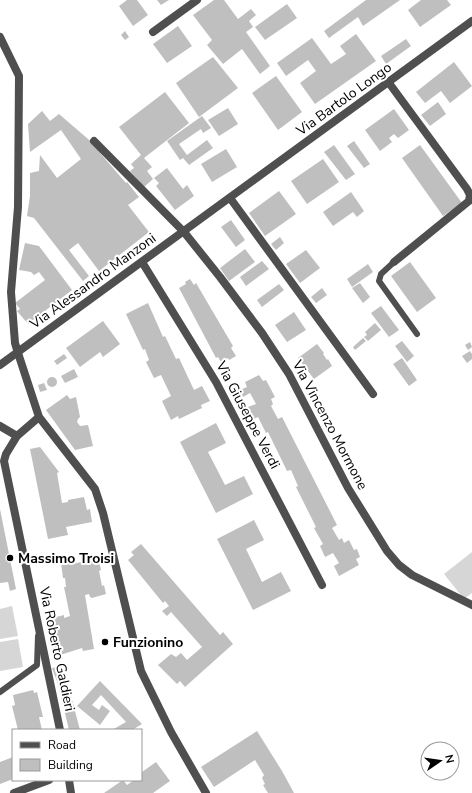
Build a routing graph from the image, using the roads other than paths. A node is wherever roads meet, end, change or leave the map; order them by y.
1 (197, 0) edge
2 (472, 21) edge
3 (153, 32) dead end
4 (0, 37) edge
5 (389, 83) junction
6 (94, 140) dead end
7 (230, 198) junction
8 (184, 232) junction
9 (142, 262) junction
10 (394, 262) joint
11 (418, 334) dead end
12 (18, 352) junction
13 (0, 365) edge
14 (373, 394) dead end
15 (39, 417) junction
16 (0, 426) edge
17 (17, 436) junction
18 (322, 586) dead end
19 (472, 605) edge
20 (39, 627) junction
21 (0, 692) edge
22 (60, 729) edge
23 (46, 781) edge
24 (69, 781) edge
25 (14, 793) edge
26 (71, 793) edge
27 (206, 793) edge

1 - 3 street
2 - 5 street, Via Bartolo Longo
4 - 12 street
5 - 7 street, Via Bartolo Longo
5 - 10 street
6 - 8 street, Via Vincenzo Mormone
7 - 8 street, Via Bartolo Longo
7 - 14 street
8 - 9 street, Via Alessandro Manzoni
8 - 19 street, Via Vincenzo Mormone
9 - 12 street, Via Alessandro Manzoni
9 - 18 street, Via Giuseppe Verdi
10 - 11 lane
12 - 13 street, Via Alessandro Manzoni
12 - 15 street
15 - 17 street
15 - 27 street
16 - 17 street
17 - 20 street, Via Roberto Galdieri
20 - 21 lane
20 - 22 street, Via Roberto Galdieri
23 - 25 street
24 - 26 street

